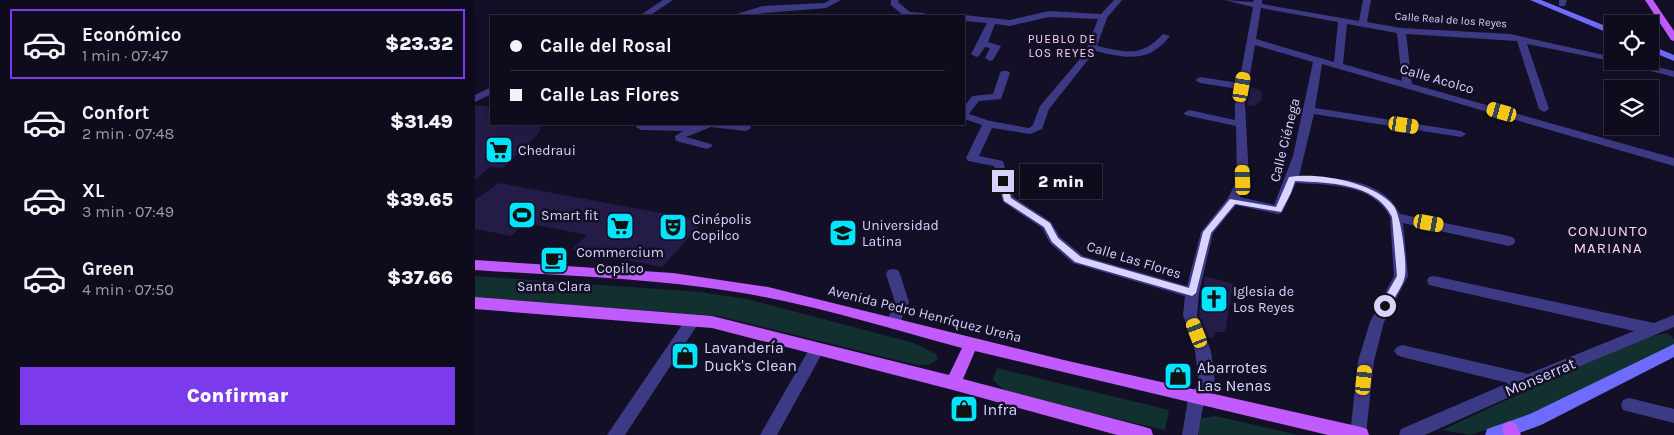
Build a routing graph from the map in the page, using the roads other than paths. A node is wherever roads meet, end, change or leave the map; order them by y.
1 (669, 0) edge
2 (837, 0) edge
3 (895, 0) edge
4 (1118, 0) edge
5 (1229, 0) edge
6 (1367, 0) edge
7 (1534, 0) edge
8 (1551, 0) edge
9 (1649, 0) edge
10 (1562, 2) edge
11 (1257, 3) edge
12 (826, 5) junction
13 (982, 11) dead end
14 (645, 15) edge
15 (738, 15) edge
16 (825, 15) edge
17 (909, 15) edge
18 (1103, 17) junction
19 (965, 18) edge
20 (974, 19) junction
21 (1343, 20) junction
22 (992, 21) junction
23 (1604, 21) edge
24 (1363, 24) junction
25 (1604, 28) edge
26 (1401, 31) junction
27 (1166, 36) dead end
28 (1674, 38) edge
29 (1521, 39) junction
30 (1251, 41) junction
31 (984, 44) junction
32 (1659, 45) edge
33 (1093, 48) junction
34 (1674, 51) edge
35 (1659, 52) edge
36 (976, 54) dead end
37 (990, 58) dead end
38 (1604, 58) edge
39 (1674, 58) edge
40 (1319, 60) junction
41 (1338, 66) junction
42 (1657, 70) edge
43 (1005, 73) dead end
44 (1674, 74) edge
45 (1199, 80) dead end
46 (1407, 85) junction
47 (1242, 87) junction
48 (490, 91) edge
49 (475, 99) edge
50 (1544, 108) dead end
51 (1309, 110) junction
52 (1189, 113) dead end
53 (965, 114) edge
54 (965, 115) edge
55 (988, 124) junction
56 (1240, 124) junction
57 (642, 125) edge
58 (707, 125) edge
59 (718, 125) edge
60 (746, 128) dead end
61 (697, 129) junction
62 (1461, 134) dead end
63 (1577, 134) junction
64 (707, 146) dead end
65 (1578, 147) dead end
66 (1674, 162) edge
67 (1292, 178) junction
68 (1233, 200) junction
69 (1396, 217) junction
70 (1509, 241) dead end
71 (475, 265) edge
72 (893, 274) dead end
73 (1434, 281) dead end
74 (1192, 293) junction
75 (475, 303) edge
76 (693, 320) junction
77 (1674, 321) edge
78 (893, 323) junction
79 (1654, 329) junction
80 (971, 344) junction
81 (816, 350) junction
82 (1674, 350) edge
83 (1402, 351) dead end
84 (1529, 381) junction
85 (953, 383) junction
86 (1196, 398) junction
87 (1629, 405) dead end
88 (1674, 416) edge
89 (1512, 432) edge
90 (615, 435) edge
91 (768, 435) edge
92 (1145, 435) edge
93 (1190, 435) edge
94 (1359, 435) edge
95 (1407, 435) edge
96 (1493, 435) edge

1 - 14 street
2 - 12 street
3 - 17 street
4 - 18 street
5 - 11 street, Calle Real de los Reyes
6 - 24 street
7 - 25 street
8 - 10 street
9 - 28 main road
10 - 23 street
11 - 21 street, Calle Real de los Reyes
11 - 30 street
12 - 15 street
12 - 16 street
13 - 20 street
18 - 22 street
18 - 33 street
19 - 20 street
20 - 22 street
21 - 24 street, Calle Real de los Reyes
21 - 41 street
22 - 31 street
24 - 26 street, Calle Real de los Reyes
26 - 29 street, Calle Real de los Reyes
26 - 46 street
27 - 33 street
29 - 38 street, Calle Real de los Reyes
29 - 50 street
30 - 40 street, Calle Acolco
30 - 47 street
31 - 36 street
31 - 37 street
32 - 34 street
33 - 55 street
35 - 39 street
40 - 41 street, Calle Acolco
40 - 51 street, Calle Ciénega
41 - 46 street, Calle Acolco
42 - 44 street
43 - 53 street
45 - 47 street
46 - 63 street, Calle Acolco
47 - 56 street
48 - 49 street
51 - 62 street
51 - 67 street, Calle Ciénega
52 - 56 street
54 - 55 street
55 - 74 street, Calle Las Flores
56 - 68 street
57 - 61 street
58 - 61 street
59 - 60 street
61 - 64 street
63 - 65 street
63 - 66 street, Calle Acolco
67 - 68 street, Calle Ciénega
67 - 69 street
68 - 74 street
69 - 70 street
69 - 94 street
71 - 78 main road, Avenida Pedro Henríquez Ureña
72 - 78 street
73 - 79 street
74 - 86 street
75 - 76 main road
76 - 81 main road
76 - 90 street
77 - 79 street, Monserrat
78 - 80 main road, Avenida Pedro Henríquez Ureña
79 - 84 street, Monserrat
80 - 85 main road
80 - 86 main road, Avenida Pedro Henríquez Ureña
81 - 85 main road
81 - 91 street
82 - 89 street
83 - 84 street
84 - 95 street, Monserrat
85 - 92 main road
86 - 93 street
86 - 94 main road, Avenida Pedro Henríquez Ureña
87 - 88 street
89 - 96 street

